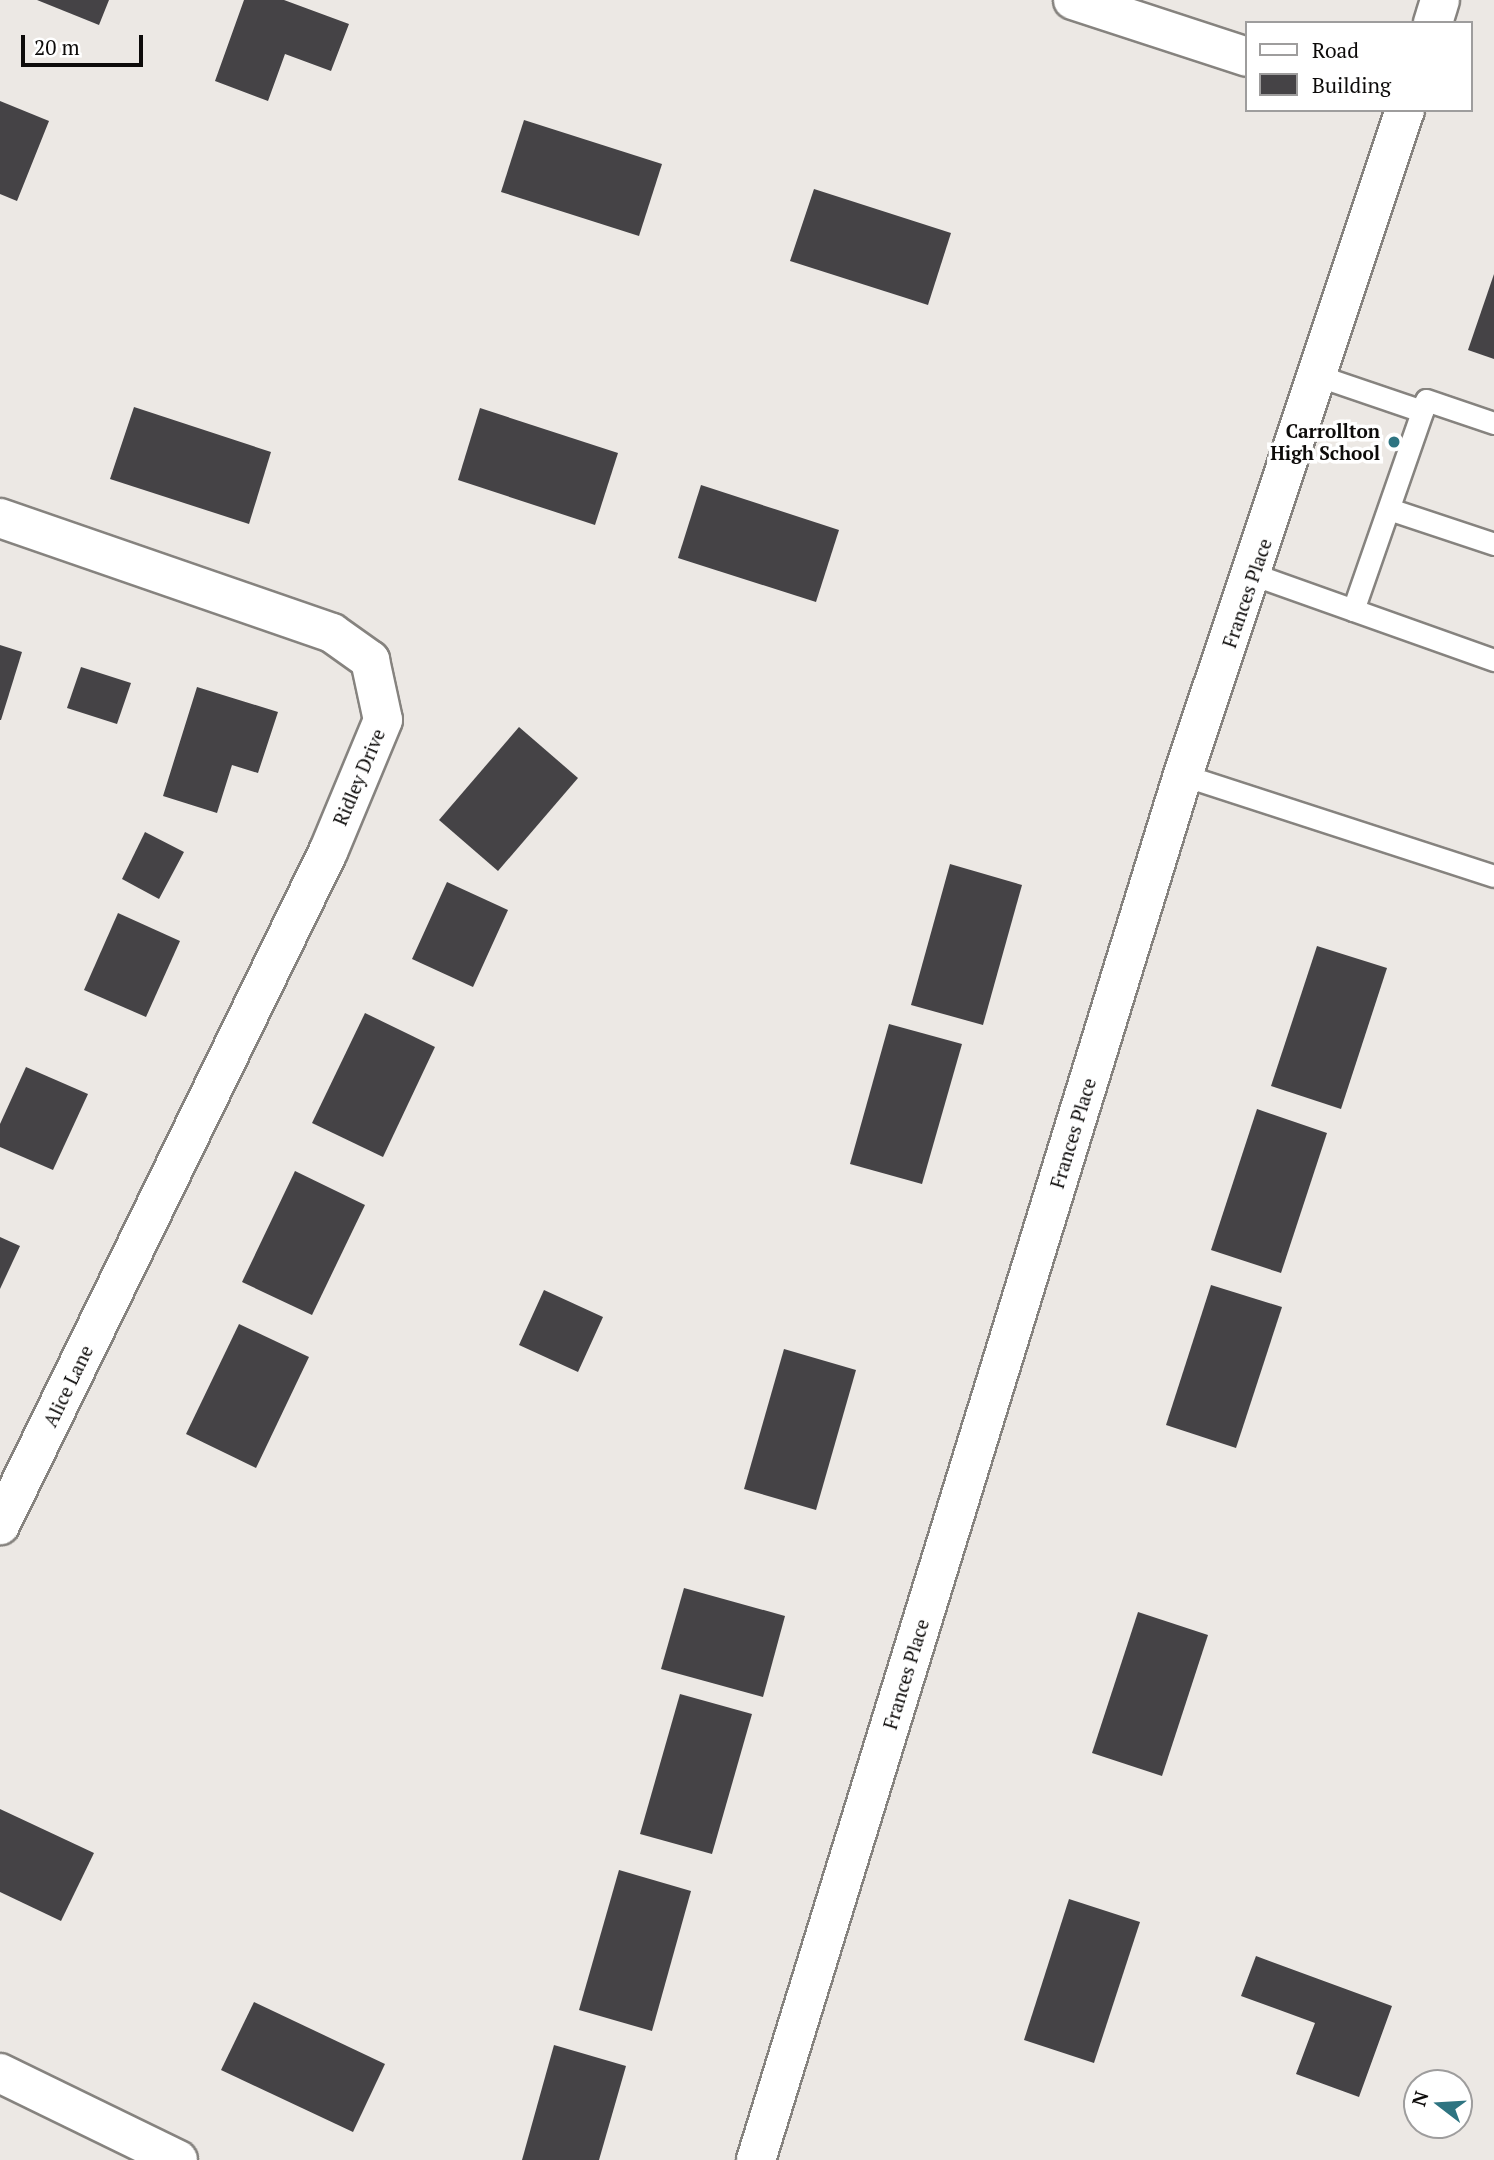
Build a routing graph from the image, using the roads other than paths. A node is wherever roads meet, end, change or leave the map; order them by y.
1 (1073, 0) edge
2 (1440, 0) edge
3 (1434, 21) edge
4 (1246, 57) edge
5 (1404, 112) edge
6 (1319, 376) junction
7 (1422, 411) junction
8 (1494, 423) edge
9 (1389, 509) junction
10 (0, 518) edge
11 (1494, 544) edge
12 (1255, 575) junction
13 (1353, 610) junction
14 (1494, 660) edge
15 (1183, 775) junction
16 (1494, 876) edge
17 (135, 1247) joint
18 (0, 1525) edge
19 (0, 2073) edge
20 (178, 2160) edge
21 (756, 2160) edge

1 - 4 street
2 - 3 street
5 - 6 street, Frances Place
6 - 7 lane
6 - 12 street, Frances Place
7 - 8 lane
7 - 9 lane
9 - 11 lane
9 - 13 lane
10 - 17 street, Ridley Drive
12 - 13 lane
12 - 15 street, Frances Place
13 - 14 lane
15 - 16 lane
15 - 21 street, Frances Place
17 - 18 street, Alice Lane
19 - 20 street

